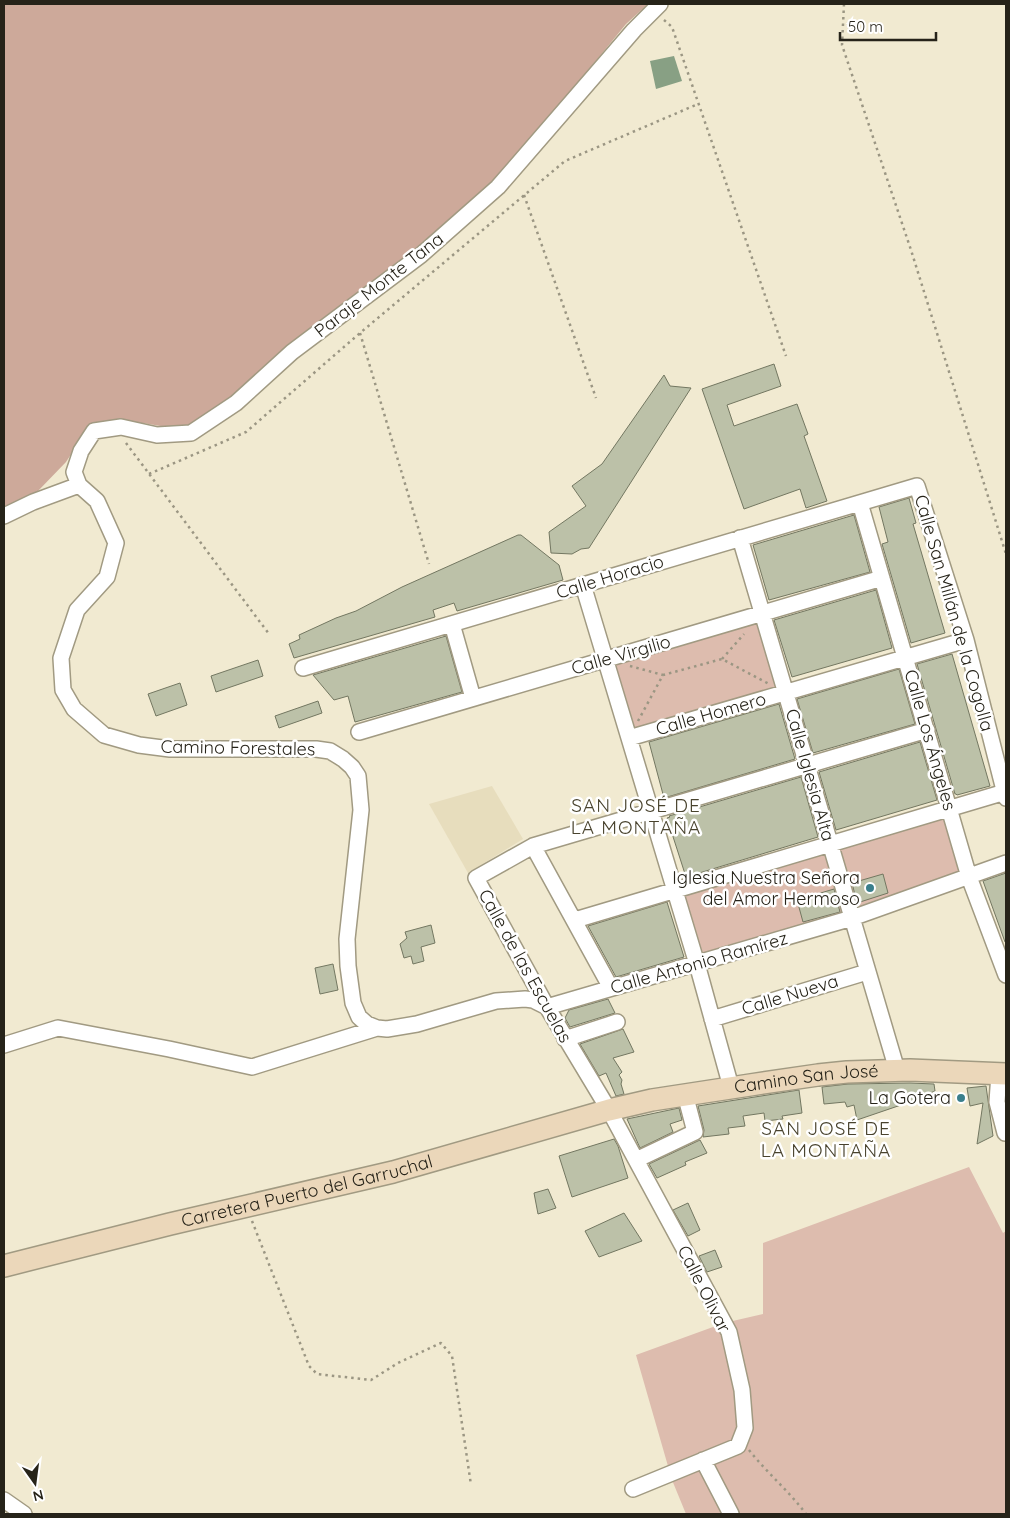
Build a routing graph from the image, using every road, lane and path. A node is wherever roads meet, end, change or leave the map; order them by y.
1 (844, 4) edge
2 (656, 7) edge
3 (698, 104) junction
4 (524, 195) junction
5 (360, 333) junction
6 (786, 356) dead end
7 (596, 398) dead end
8 (130, 428) junction
9 (149, 474) junction
10 (79, 485) junction
11 (917, 486) joint
12 (860, 503) junction
13 (4, 516) edge
14 (740, 538) junction
15 (1006, 554) edge
16 (429, 564) dead end
17 (882, 578) junction
18 (583, 585) junction
19 (763, 613) junction
20 (452, 624) junction
21 (745, 633) dead end
22 (269, 634) dead end
23 (966, 640) junction
24 (906, 658) junction
25 (722, 659) junction
26 (606, 660) junction
27 (303, 668) dead end
28 (663, 675) junction
29 (786, 692) junction
30 (473, 698) junction
31 (927, 730) junction
32 (359, 732) dead end
33 (629, 738) junction
34 (808, 765) junction
35 (1006, 795) edge
36 (950, 809) junction
37 (651, 811) junction
38 (831, 844) junction
39 (533, 846) junction
40 (1006, 863) edge
41 (970, 877) junction
42 (675, 890) junction
43 (852, 918) junction
44 (575, 920) junction
45 (697, 964) junction
46 (867, 972) junction
47 (1006, 975) edge
48 (611, 988) junction
49 (547, 1007) junction
50 (712, 1019) junction
51 (617, 1022) dead end
52 (376, 1028) junction
53 (565, 1039) junction
54 (4, 1045) edge
55 (897, 1070) junction
56 (1003, 1074) edge
57 (731, 1088) junction
58 (685, 1094) junction
59 (608, 1110) junction
60 (1005, 1133) dead end
61 (636, 1160) junction
62 (246, 1206) junction
63 (4, 1266) edge
64 (741, 1439) junction
65 (703, 1460) junction
66 (471, 1485) dead end
67 (634, 1489) dead end
68 (4, 1500) edge
69 (24, 1514) edge
70 (731, 1514) edge
71 (806, 1514) edge

1 - 15 path
2 - 3 path
2 - 8 street, Paraje Monte Tana
3 - 4 path
3 - 6 path
4 - 5 path
4 - 7 path
5 - 9 path
5 - 16 path
8 - 9 path
8 - 10 street, Paraje Monte Tana
9 - 22 path
10 - 13 street
10 - 52 street, Camino Forestales
11 - 12 street, Calle Horacio
11 - 23 street, Calle San Millán de la Cogolla
12 - 14 street, Calle Horacio
12 - 17 street, Calle Los Ángeles
14 - 18 street, Calle Horacio
14 - 19 street, Calle Iglesia Alta
17 - 19 street, Calle Virgilio
17 - 24 street, Calle Los Ángeles
18 - 20 street, Calle Horacio
18 - 26 street
19 - 26 street, Calle Virgilio
19 - 29 street, Calle Iglesia Alta
20 - 27 street, Calle Horacio
20 - 30 street
21 - 25 path
23 - 24 street, Calle Homero
23 - 35 street, Calle San Millán de la Cogolla
24 - 29 street, Calle Homero
24 - 31 street, Calle Los Ángeles
25 - 28 path
25 - 29 path
26 - 28 path
26 - 30 street, Calle Virgilio
26 - 33 street
28 - 33 path
29 - 33 street, Calle Homero
29 - 34 street, Calle Iglesia Alta
30 - 32 street, Calle Virgilio
31 - 34 street
31 - 36 street, Calle Los Ángeles
33 - 37 street
34 - 37 street
34 - 38 street, Calle Iglesia Alta
35 - 36 street
36 - 38 street
36 - 41 street, Calle Los Ángeles
37 - 39 street
37 - 42 street
38 - 42 street
38 - 43 street, Calle Iglesia Alta
39 - 44 street
39 - 49 street, Calle de las Escuelas
40 - 41 street, Calle Antonio Ramírez
41 - 43 street, Calle Antonio Ramírez
41 - 47 street, Calle Los Ángeles
42 - 44 street
42 - 45 street
43 - 45 street, Calle Antonio Ramírez
43 - 46 street, Calle Iglesia Alta
44 - 48 street
45 - 48 street, Calle Antonio Ramírez
45 - 50 street
46 - 50 street, Calle Nueva
46 - 55 street, Calle Iglesia Alta
48 - 49 street, Calle Antonio Ramírez
49 - 52 street
49 - 53 street, Calle de las Escuelas
50 - 57 street
51 - 53 street
52 - 54 street
53 - 59 street, Calle de las Escuelas
55 - 56 main road, Camino San José
55 - 57 main road, Camino San José
56 - 60 street
57 - 58 main road, Camino San José
58 - 59 main road, Camino San José
58 - 61 street
59 - 61 street, Calle Olivar
59 - 62 main road, Carretera Puerto del Garruchal
61 - 64 street, Calle Olivar
62 - 63 main road, Carretera Puerto del Garruchal
62 - 66 path
64 - 65 street
64 - 71 path
65 - 67 street
65 - 70 street
68 - 69 street

